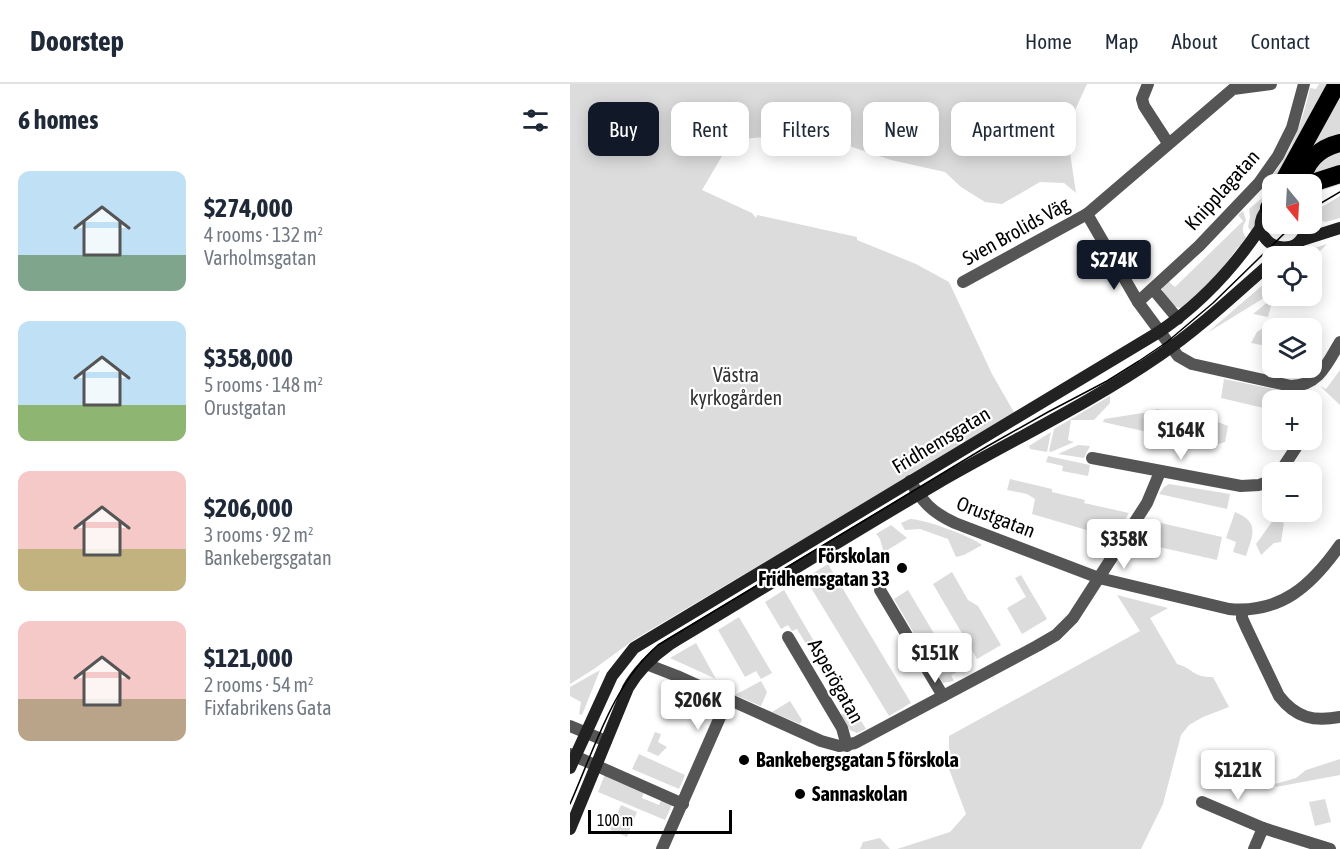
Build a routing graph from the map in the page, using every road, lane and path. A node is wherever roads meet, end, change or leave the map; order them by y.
1 (1148, 84) edge
2 (1271, 84) edge
3 (1304, 84) edge
4 (1337, 84) edge
5 (1168, 143) junction
6 (1340, 143) edge
7 (1288, 174) edge
8 (1304, 174) edge
9 (1340, 174) edge
10 (1322, 180) edge
11 (1087, 214) junction
12 (1262, 221) edge
13 (1340, 222) edge
14 (1261, 227) junction
15 (1322, 227) edge
16 (1340, 228) edge
17 (1305, 234) edge
18 (1299, 243) junction
19 (1295, 246) edge
20 (1262, 271) edge
21 (963, 282) dead end
22 (1153, 289) junction
23 (1138, 302) junction
24 (1178, 319) junction
25 (1159, 332) junction
26 (1340, 342) edge
27 (1171, 348) junction
28 (1092, 458) dead end
29 (1160, 472) junction
30 (910, 481) junction
31 (1262, 484) edge
32 (919, 494) junction
33 (1340, 545) edge
34 (1098, 578) junction
35 (880, 590) dead end
36 (1242, 610) junction
37 (788, 637) dead end
38 (646, 664) junction
39 (943, 696) junction
40 (728, 699) junction
41 (1340, 717) edge
42 (570, 726) edge
43 (586, 732) junction
44 (606, 741) junction
45 (847, 746) junction
46 (572, 759) edge
47 (597, 765) junction
48 (1202, 802) dead end
49 (683, 804) junction
50 (1263, 828) junction
51 (570, 829) edge
52 (662, 849) edge
53 (1254, 849) edge
54 (1330, 849) edge

1 - 5 street
2 - 5 street, Sven Brolids Väg
3 - 22 street, Knipplagatan
4 - 7 highway
5 - 11 street, Sven Brolids Väg
6 - 8 highway
9 - 10 highway
11 - 21 street, Sven Brolids Väg
11 - 23 street
12 - 14 street, Fridhemsgatan
13 - 15 street
14 - 18 street
14 - 24 street, Fridhemsgatan
16 - 18 street
17 - 18 street
18 - 19 street
20 - 27 street, Fridhemsgatan
22 - 23 street, Knipplagatan
22 - 24 street
23 - 25 street
24 - 25 street, Fridhemsgatan
25 - 27 street
25 - 30 street, Fridhemsgatan
26 - 27 street
27 - 32 street, Fridhemsgatan
28 - 29 street
29 - 31 street
29 - 34 street
30 - 32 street, Orustgatan
30 - 43 street, Fridhemsgatan
32 - 34 street, Orustgatan
32 - 38 street, Fridhemsgatan
33 - 36 street, Orustgatan
34 - 36 street, Orustgatan
34 - 39 street
35 - 39 street
36 - 41 street
37 - 45 street, Asperögatan
38 - 40 street
38 - 44 street, Fridhemsgatan
39 - 45 street
40 - 45 street
40 - 49 street
42 - 43 street
43 - 44 street
43 - 46 street, Fridhemsgatan
44 - 47 street, Fridhemsgatan
46 - 47 street
47 - 49 street
47 - 51 street, Fridhemsgatan
48 - 50 street
49 - 52 street
50 - 53 street
50 - 54 street

